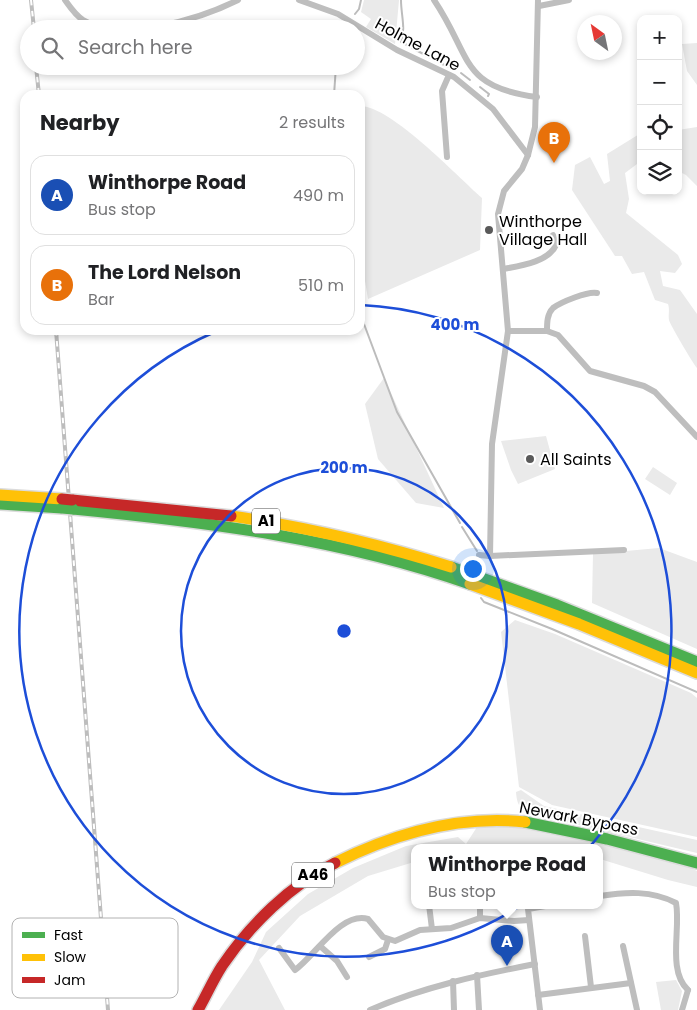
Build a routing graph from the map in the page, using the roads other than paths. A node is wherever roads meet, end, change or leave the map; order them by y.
1 (65, 0) edge
2 (238, 0) edge
3 (299, 0) edge
4 (434, 0) edge
5 (569, 0) edge
6 (538, 3) edge
7 (85, 20) edge
8 (187, 20) edge
9 (348, 20) edge
10 (365, 30) edge
11 (449, 74) junction
12 (537, 97) junction
13 (528, 155) junction
14 (447, 157) dead end
15 (553, 235) dead end
16 (503, 269) junction
17 (597, 293) dead end
18 (508, 331) junction
19 (547, 331) junction
20 (697, 438) edge
21 (0, 496) edge
22 (0, 504) edge
23 (67, 504) junction
24 (624, 550) dead end
25 (479, 555) dead end
26 (490, 556) junction
27 (467, 577) junction
28 (697, 662) edge
29 (678, 665) junction
30 (697, 673) edge
31 (697, 676) edge
32 (697, 863) edge
33 (603, 896) edge
34 (430, 909) edge
35 (480, 909) edge
36 (528, 909) edge
37 (480, 918) junction
38 (529, 920) junction
39 (432, 929) junction
40 (585, 936) dead end
41 (388, 940) junction
42 (320, 946) junction
43 (623, 946) dead end
44 (279, 948) dead end
45 (369, 957) dead end
46 (535, 964) junction
47 (477, 975) junction
48 (347, 977) dead end
49 (453, 981) junction
50 (631, 983) junction
51 (591, 987) junction
52 (688, 990) junction
53 (697, 992) edge
54 (538, 995) junction
55 (198, 1010) edge
56 (370, 1010) edge
57 (454, 1010) edge
58 (478, 1010) edge
59 (540, 1010) edge
60 (637, 1010) edge
61 (682, 1010) edge

1 - 7 street
2 - 8 street
3 - 9 street, Holme Lane
4 - 12 street
5 - 6 street
6 - 12 street
10 - 11 street, Holme Lane
11 - 13 street, Holme Lane
11 - 14 street
12 - 13 street
13 - 16 street
15 - 16 street
16 - 18 street
17 - 19 street
18 - 19 street
18 - 26 street
19 - 20 street
21 - 23 highway, A1
22 - 23 highway, A1
23 - 27 highway, A1
24 - 26 street
25 - 26 street
27 - 28 highway, A1
27 - 29 highway, A1
29 - 30 highway, A1
29 - 31 highway
32 - 55 highway, Newark Bypass / A46
33 - 52 street
34 - 39 street
35 - 37 street
36 - 38 street
37 - 38 street
37 - 39 street
38 - 46 street
39 - 41 street
40 - 51 street
41 - 42 street
41 - 45 street
42 - 44 street
42 - 48 street
43 - 50 street
46 - 47 street
46 - 54 street
47 - 49 street
47 - 58 street
49 - 56 street
49 - 57 street
50 - 51 street
50 - 60 street
51 - 54 street
52 - 53 street
52 - 61 street
54 - 59 street

